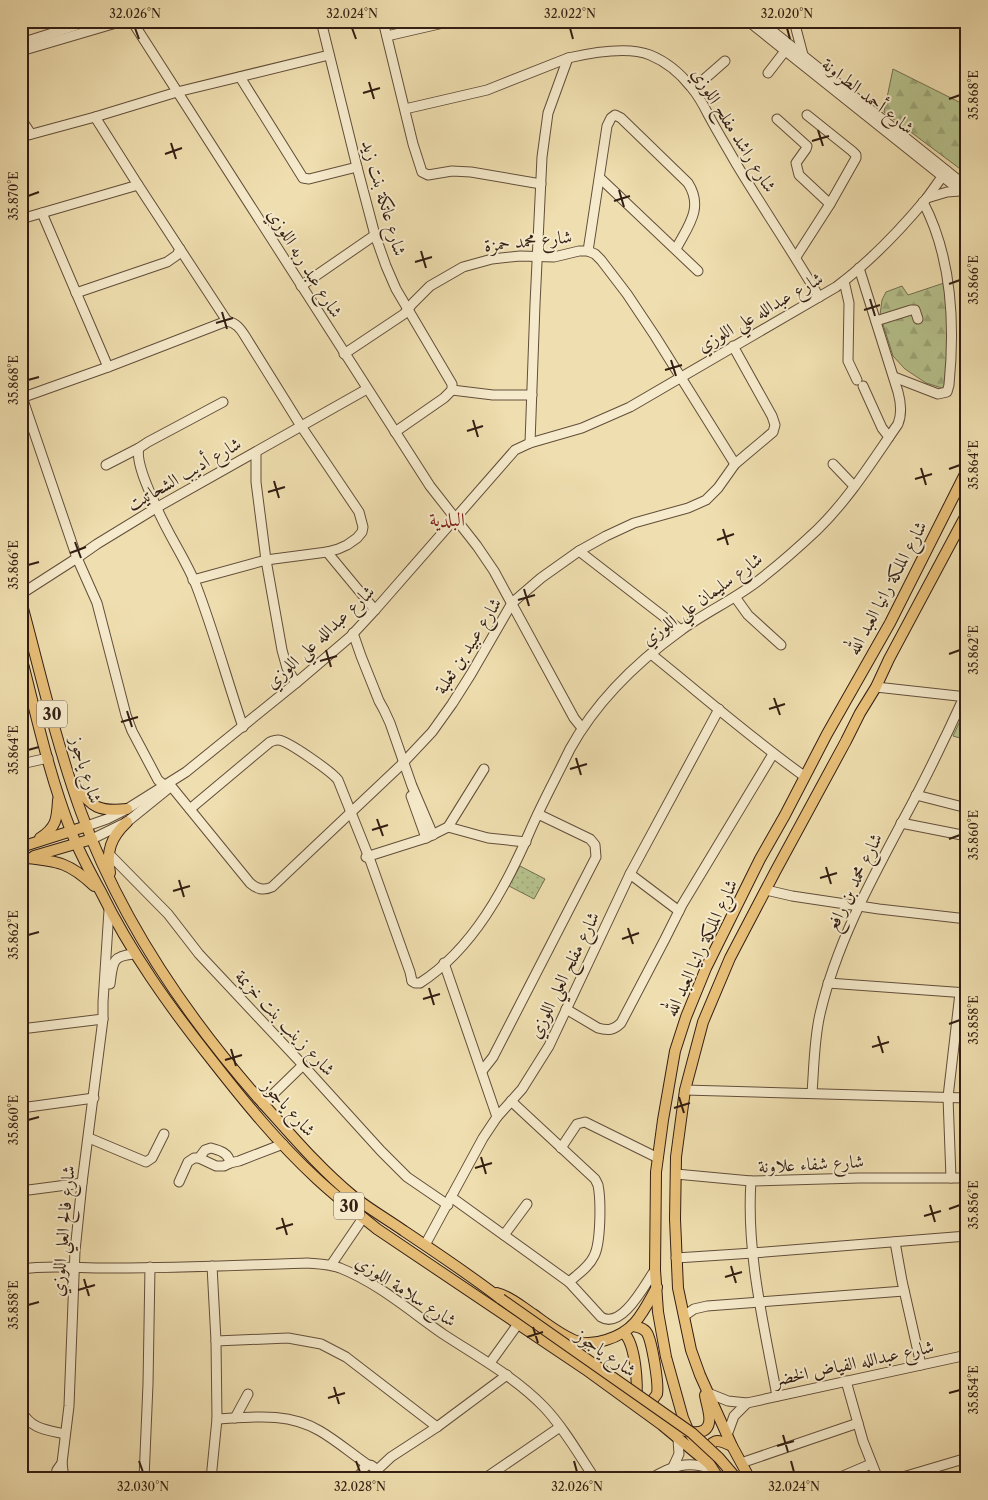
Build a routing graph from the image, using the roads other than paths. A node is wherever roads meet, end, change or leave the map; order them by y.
1 (90, 21) edge
2 (123, 21) edge
3 (132, 21) edge
4 (321, 21) edge
5 (383, 21) edge
6 (452, 21) edge
7 (748, 21) edge
8 (760, 21) edge
9 (794, 25) edge
10 (387, 36) junction
11 (21, 43) edge
12 (785, 46) junction
13 (21, 51) edge
14 (329, 55) junction
15 (803, 56) junction
16 (568, 58) junction
17 (725, 60) dead end
18 (768, 73) dead end
19 (240, 77) junction
20 (693, 89) junction
21 (177, 92) junction
22 (405, 109) junction
23 (808, 115) dead end
24 (95, 117) junction
25 (21, 119) edge
26 (777, 119) dead end
27 (31, 134) junction
28 (21, 137) edge
29 (357, 166) junction
30 (944, 174) junction
31 (600, 178) junction
32 (540, 184) junction
33 (138, 185) junction
34 (965, 191) edge
35 (925, 200) junction
36 (830, 204) junction
37 (42, 213) junction
38 (21, 218) edge
39 (376, 236) junction
40 (180, 249) junction
41 (676, 249) junction
42 (588, 251) junction
43 (538, 257) junction
44 (796, 257) junction
45 (858, 268) junction
46 (698, 271) dead end
47 (844, 281) junction
48 (301, 286) junction
49 (76, 293) junction
50 (819, 297) junction
51 (408, 309) junction
52 (918, 319) dead end
53 (227, 321) junction
54 (876, 321) junction
55 (733, 346) junction
56 (344, 354) junction
57 (108, 366) junction
58 (680, 377) junction
59 (894, 377) junction
60 (367, 389) junction
61 (452, 390) junction
62 (532, 395) junction
63 (22, 396) edge
64 (223, 402) dead end
65 (301, 426) junction
66 (395, 432) junction
67 (889, 437) junction
68 (530, 443) junction
69 (140, 448) junction
70 (256, 452) junction
71 (735, 464) junction
72 (833, 464) dead end
73 (106, 465) dead end
74 (967, 470) edge
75 (854, 486) junction
76 (156, 508) junction
77 (967, 512) edge
78 (455, 519) junction
79 (579, 551) junction
80 (327, 552) junction
81 (77, 558) junction
82 (266, 560) junction
83 (193, 580) junction
84 (21, 594) edge
85 (735, 597) junction
86 (21, 601) edge
87 (512, 603) junction
88 (375, 610) junction
89 (681, 630) junction
90 (353, 633) junction
91 (781, 645) dead end
92 (651, 654) junction
93 (21, 656) edge
94 (296, 683) junction
95 (876, 687) junction
96 (965, 697) edge
97 (719, 709) junction
98 (243, 728) junction
99 (582, 728) junction
100 (773, 754) junction
101 (48, 758) junction
102 (21, 764) edge
103 (402, 764) junction
104 (484, 769) dead end
105 (68, 774) junction
106 (804, 776) junction
107 (168, 786) junction
108 (59, 796) junction
109 (916, 796) junction
110 (967, 808) edge
111 (127, 809) junction
112 (190, 809) junction
113 (350, 812) junction
114 (538, 814) junction
115 (127, 822) junction
116 (901, 823) junction
117 (86, 826) junction
118 (448, 827) junction
119 (71, 831) junction
120 (430, 836) junction
121 (967, 836) edge
122 (92, 839) junction
123 (526, 842) junction
124 (76, 844) junction
125 (26, 846) edge
126 (109, 854) junction
127 (366, 854) junction
128 (24, 859) edge
129 (630, 874) junction
130 (112, 884) junction
131 (766, 890) junction
132 (101, 893) junction
133 (860, 906) junction
134 (110, 910) junction
135 (679, 911) junction
136 (967, 919) edge
137 (134, 954) junction
138 (444, 963) junction
139 (828, 983) junction
140 (963, 993) edge
141 (103, 1002) junction
142 (566, 1009) junction
143 (104, 1019) junction
144 (21, 1029) edge
145 (303, 1065) junction
146 (482, 1071) junction
147 (685, 1090) junction
148 (812, 1093) junction
149 (948, 1097) junction
150 (94, 1098) junction
151 (967, 1098) edge
152 (511, 1101) junction
153 (263, 1104) junction
154 (21, 1108) edge
155 (497, 1117) junction
156 (164, 1134) dead end
157 (89, 1138) junction
158 (283, 1144) junction
159 (561, 1148) junction
160 (199, 1158) junction
161 (658, 1158) junction
162 (230, 1163) junction
163 (676, 1174) junction
164 (951, 1178) junction
165 (967, 1178) edge
166 (751, 1181) junction
167 (179, 1182) dead end
168 (82, 1183) junction
169 (21, 1192) edge
170 (450, 1201) junction
171 (527, 1204) dead end
172 (364, 1218) junction
173 (504, 1235) junction
174 (967, 1236) edge
175 (895, 1242) junction
176 (425, 1245) junction
177 (753, 1253) junction
178 (676, 1258) junction
179 (331, 1265) junction
180 (212, 1266) junction
181 (74, 1268) junction
182 (150, 1268) junction
183 (21, 1269) edge
184 (655, 1270) junction
185 (569, 1282) junction
186 (656, 1286) junction
187 (904, 1291) junction
188 (497, 1296) junction
189 (759, 1303) junction
190 (684, 1316) junction
191 (518, 1324) junction
192 (633, 1326) junction
193 (624, 1333) junction
194 (216, 1341) junction
195 (967, 1355) edge
196 (490, 1364) junction
197 (922, 1365) junction
198 (700, 1375) junction
199 (507, 1376) junction
200 (846, 1381) junction
201 (708, 1393) junction
202 (248, 1394) dead end
203 (777, 1396) junction
204 (747, 1403) junction
205 (640, 1408) junction
206 (21, 1410) edge
207 (235, 1418) junction
208 (217, 1419) junction
209 (858, 1423) junction
210 (662, 1425) junction
211 (560, 1427) junction
212 (437, 1428) junction
213 (689, 1432) junction
214 (65, 1434) junction
215 (728, 1435) junction
216 (678, 1439) junction
217 (732, 1446) junction
218 (967, 1458) edge
219 (62, 1463) junction
220 (708, 1463) junction
221 (740, 1463) junction
222 (872, 1464) junction
223 (673, 1467) junction
224 (368, 1473) edge
225 (55, 1479) edge
226 (64, 1479) edge
227 (144, 1479) edge
228 (211, 1479) edge
229 (354, 1479) edge
230 (484, 1479) edge
231 (595, 1479) edge
232 (650, 1479) edge
233 (719, 1479) edge
234 (737, 1479) edge
235 (750, 1479) edge
236 (836, 1479) edge
237 (878, 1479) edge
238 (896, 1479) edge

1 - 11 street
2 - 13 street
3 - 21 street, شارع عبد ربه اللوزي
4 - 14 street, شارع عاتكة بنت زيد
5 - 10 street
6 - 10 street
7 - 12 street, شارع أحمد الطراونة
8 - 12 street, شارع أحمد الطراونة
9 - 12 street
9 - 15 street
10 - 22 street
12 - 15 street, شارع أحمد الطراونة
12 - 18 street
12 - 30 street, شارع أحمد الطراونة
14 - 19 street
14 - 29 street, شارع عاتكة بنت زيد
15 - 30 street, شارع أحمد الطراونة
16 - 20 street, شارع راشد مفلح اللوزي
16 - 22 street, شارع راشد مفلح اللوزي
16 - 32 street
17 - 20 street
19 - 21 street
19 - 29 street
20 - 44 street, شارع راشد مفلح اللوزي
21 - 24 street
21 - 48 street, شارع عبد ربه اللوزي
22 - 32 street
23 - 36 street
24 - 27 street
24 - 33 street
25 - 27 street
26 - 36 street
27 - 28 street
29 - 39 street, شارع عاتكة بنت زيد
30 - 34 street, شارع أحمد الطراونة
30 - 35 street, شارع عبدالله علي اللوزي
31 - 41 street
31 - 41 street
31 - 42 street
32 - 43 street
33 - 37 street
33 - 40 street
34 - 35 street
35 - 45 street, شارع عبدالله علي اللوزي
35 - 59 street
36 - 44 street
37 - 38 street
37 - 49 street
39 - 48 street
39 - 51 street, شارع عاتكة بنت زيد
40 - 49 street
40 - 53 street
41 - 46 street
42 - 43 street, شارع محمد حمزة
42 - 58 street, شارع محمد حمزة
43 - 51 street, شارع محمد حمزة
43 - 62 street
44 - 50 street, شارع راشد مفلح اللوزي
45 - 47 street, شارع عبدالله علي اللوزي
45 - 54 street, شارع سليمان علي اللوزي
47 - 50 street, شارع عبدالله علي اللوزي
47 - 67 street
48 - 56 street, شارع عبد ربه اللوزي
49 - 57 street
50 - 55 street, شارع عبدالله علي اللوزي
51 - 56 street, شارع محمد حمزة
51 - 61 street, شارع عاتكة بنت زيد
52 - 54 street
53 - 57 street
53 - 65 street
54 - 59 street, شارع سليمان علي اللوزي
55 - 58 street, شارع عبدالله علي اللوزي
55 - 71 street, شارع عبيد بن ثعلبة
56 - 60 street, شارع عبد ربه اللوزي
57 - 63 street
58 - 68 street, شارع عبدالله علي اللوزي
58 - 71 street, شارع محمد حمزة
59 - 67 street, شارع سليمان علي اللوزي
60 - 65 street, شارع أديب الشحاتيت
60 - 66 street, شارع عبد ربه اللوزي
61 - 62 street
61 - 66 street
62 - 68 street
63 - 81 street
64 - 69 street
65 - 70 street, شارع أديب الشحاتيت
65 - 80 street
66 - 78 street, شارع عبد ربه اللوزي
67 - 75 street, شارع سليمان علي اللوزي
68 - 78 street, شارع عبدالله علي اللوزي
69 - 73 street
69 - 76 street
70 - 76 street, شارع أديب الشحاتيت
70 - 82 street
71 - 79 street, شارع عبيد بن ثعلبة
72 - 75 street
74 - 106 main road, شارع الملكة رانيا العبد الله
75 - 85 street, شارع سليمان علي اللوزي
76 - 81 street, شارع أديب الشحاتيت
76 - 83 street
77 - 95 main road, شارع الملكة رانيا العبد الله
78 - 87 street, شارع عبد ربه اللوزي
78 - 88 street, شارع عبدالله علي اللوزي
79 - 87 street, شارع عبيد بن ثعلبة
79 - 89 street
80 - 82 street
80 - 88 street
81 - 84 street, شارع أديب الشحاتيت
81 - 107 street
82 - 83 street
82 - 94 street
83 - 98 street
85 - 89 street, شارع سليمان علي اللوزي
85 - 91 street
86 - 105 main road, شارع ياجوز / 30
87 - 99 street, شارع عبد ربه اللوزي
87 - 103 street, شارع عبيد بن ثعلبة
88 - 90 street, شارع عبدالله علي اللوزي
89 - 92 street, شارع سليمان علي اللوزي
90 - 94 street, شارع عبدالله علي اللوزي
90 - 103 street
92 - 97 street
92 - 99 street, شارع سليمان علي اللوزي
93 - 101 main road, شارع ياجوز / 30
94 - 98 street, شارع عبدالله علي اللوزي
95 - 96 street
95 - 131 main road, شارع الملكة رانيا العبد الله
96 - 109 street, شارع محمد بن رافع
97 - 100 street
97 - 129 street, شارع مفلح العلي اللوزي
98 - 107 street, شارع عبدالله علي اللوزي
99 - 114 street, شارع سليمان علي اللوزي
100 - 106 street
100 - 135 street
101 - 102 street
101 - 108 main road, شارع ياجوز / 30
103 - 113 street, شارع عبيد بن ثعلبة
103 - 120 street
104 - 118 street
105 - 111 main road
105 - 117 main road, شارع ياجوز / 30
106 - 161 main road, شارع الملكة رانيا العبد الله
107 - 111 street, شارع عبدالله علي اللوزي
107 - 112 street
107 - 115 street, شارع عبدالله علي اللوزي
108 - 119 main road, شارع ياجوز / 30
108 - 125 main road
109 - 110 street
109 - 116 street, شارع محمد بن رافع
111 - 117 street, شارع عبدالله علي اللوزي
112 - 113 street
112 - 113 street, شارع عبيد بن ثعلبة
113 - 127 street
114 - 123 street, شارع سليمان علي اللوزي
114 - 146 street
115 - 122 street, شارع عبدالله علي اللوزي
115 - 126 main road
116 - 121 street
116 - 133 street, شارع محمد بن رافع
117 - 119 main road
117 - 122 main road, شارع ياجوز / 30
118 - 120 street
118 - 123 street
119 - 124 main road, شارع ياجوز / 30
119 - 125 main road
120 - 127 street
122 - 124 main road
122 - 130 main road, شارع ياجوز / 30
123 - 138 street, شارع سليمان علي اللوزي
124 - 128 main road
124 - 132 main road, شارع ياجوز / 30
126 - 130 main road
126 - 145 street, شارع زينب بنت خزيمة
127 - 138 street, شارع سليمان علي اللوزي
128 - 132 main road
129 - 135 street
129 - 142 street, شارع مفلح العلي اللوزي
130 - 153 main road, شارع ياجوز / 30
131 - 133 street
131 - 147 main road, شارع الملكة رانيا العبد الله
132 - 134 main road, شارع ياجوز / 30
133 - 136 street
133 - 139 street, شارع محمد بن رافع
134 - 137 main road, شارع ياجوز / 30
134 - 141 street, شارع فالح العلي اللوزي
135 - 142 street
137 - 141 street, شارع فالح العلي اللوزي
137 - 158 main road, شارع ياجوز / 30
138 - 146 street
139 - 140 street
139 - 148 street, شارع محمد بن رافع
140 - 149 street
141 - 143 street, شارع فالح العلي اللوزي
142 - 152 street, شارع مفلح العلي اللوزي
143 - 144 street
143 - 150 street, شارع فالح العلي اللوزي
145 - 153 street
145 - 170 street, شارع زينب بنت خزيمة
146 - 155 street
147 - 148 street
147 - 163 main road, شارع الملكة رانيا العبد الله
148 - 149 street
149 - 151 street
149 - 164 street
150 - 154 street
150 - 157 street, شارع فالح العلي اللوزي
152 - 155 street, شارع مفلح العلي اللوزي
152 - 159 street
153 - 176 main road, شارع ياجوز / 30
155 - 170 street, شارع مفلح العلي اللوزي
156 - 157 street
157 - 168 street, شارع فالح العلي اللوزي
158 - 162 street
158 - 172 main road, شارع ياجوز / 30
159 - 161 street
159 - 185 street
160 - 162 street
160 - 162 street
160 - 167 street
161 - 184 main road, شارع الملكة رانيا العبد الله
163 - 166 street
163 - 178 main road, شارع الملكة رانيا العبد الله
164 - 165 street, شارع شفاء علاونة
164 - 166 street, شارع شفاء علاونة
166 - 177 street, شارع شفاء علاونة
168 - 169 street
168 - 181 street, شارع فالح العلي اللوزي
170 - 173 street, شارع زينب بنت خزيمة
170 - 176 street, شارع مفلح العلي اللوزي
171 - 173 street
172 - 179 street
172 - 191 main road, شارع ياجوز / 30
173 - 185 street, شارع زينب بنت خزيمة
174 - 175 street
175 - 177 street
175 - 187 street
176 - 188 main road, شارع ياجوز / 30
177 - 178 street
177 - 189 street, شارع شفاء علاونة
178 - 190 main road, شارع الملكة رانيا العبد الله
179 - 180 street, شارع سلامة اللوزي
179 - 196 street, شارع سلامة اللوزي
180 - 182 street, شارع سلامة اللوزي
180 - 194 street
181 - 182 street, شارع سلامة اللوزي
181 - 183 street, شارع سلامة اللوزي
181 - 214 street, شارع فالح العلي اللوزي
182 - 227 street
184 - 185 street, شارع زينب بنت خزيمة
184 - 186 main road, شارع الملكة رانيا العبد الله
186 - 192 main road
186 - 213 main road, شارع الملكة رانيا العبد الله
187 - 189 street
187 - 197 street
188 - 193 main road
188 - 234 main road, شارع ياجوز / 30, bridge
189 - 190 street
189 - 203 street, شارع شفاء علاونة
190 - 198 main road, شارع الملكة رانيا العبد الله
191 - 196 street
191 - 205 main road, شارع ياجوز / 30
192 - 193 main road
192 - 205 main road
193 - 205 main road
194 - 208 street
194 - 212 street
195 - 197 street, شارع عبدالله الفياض الخضر
196 - 199 street, شارع سلامة اللوزي
197 - 200 street, شارع عبدالله الفياض الخضر
198 - 201 main road, شارع الملكة رانيا العبد الله
198 - 213 main road
199 - 211 street, شارع سلامة اللوزي
199 - 212 street
200 - 203 street, شارع عبدالله الفياض الخضر
200 - 209 street
201 - 204 street, شارع عبدالله الفياض الخضر
201 - 215 main road, شارع الملكة رانيا العبد الله
202 - 207 street
203 - 204 street, شارع عبدالله الفياض الخضر
204 - 215 street
205 - 210 main road, شارع ياجوز / 30
206 - 214 street
207 - 208 street
207 - 224 street
208 - 228 street
209 - 221 street
209 - 222 street
210 - 213 main road
210 - 216 main road, شارع ياجوز / 30
211 - 230 street
211 - 231 street, شارع سلامة اللوزي
212 - 224 street
213 - 220 main road, شارع الملكة رانيا العبد الله
214 - 219 street, شارع فالح العلي اللوزي
215 - 217 main road, شارع الملكة رانيا العبد الله
216 - 220 main road, شارع ياجوز / 30
216 - 223 street
217 - 220 main road
217 - 221 main road, شارع الملكة رانيا العبد الله
218 - 238 street
219 - 225 street, شارع فالح العلي اللوزي
219 - 226 street, شارع فالح العلي اللوزي
220 - 223 street
220 - 233 main road, شارع الملكة رانيا العبد الله / 30
221 - 235 main road, شارع الملكة رانيا العبد الله
222 - 236 street
222 - 237 street
223 - 232 street
224 - 229 street

